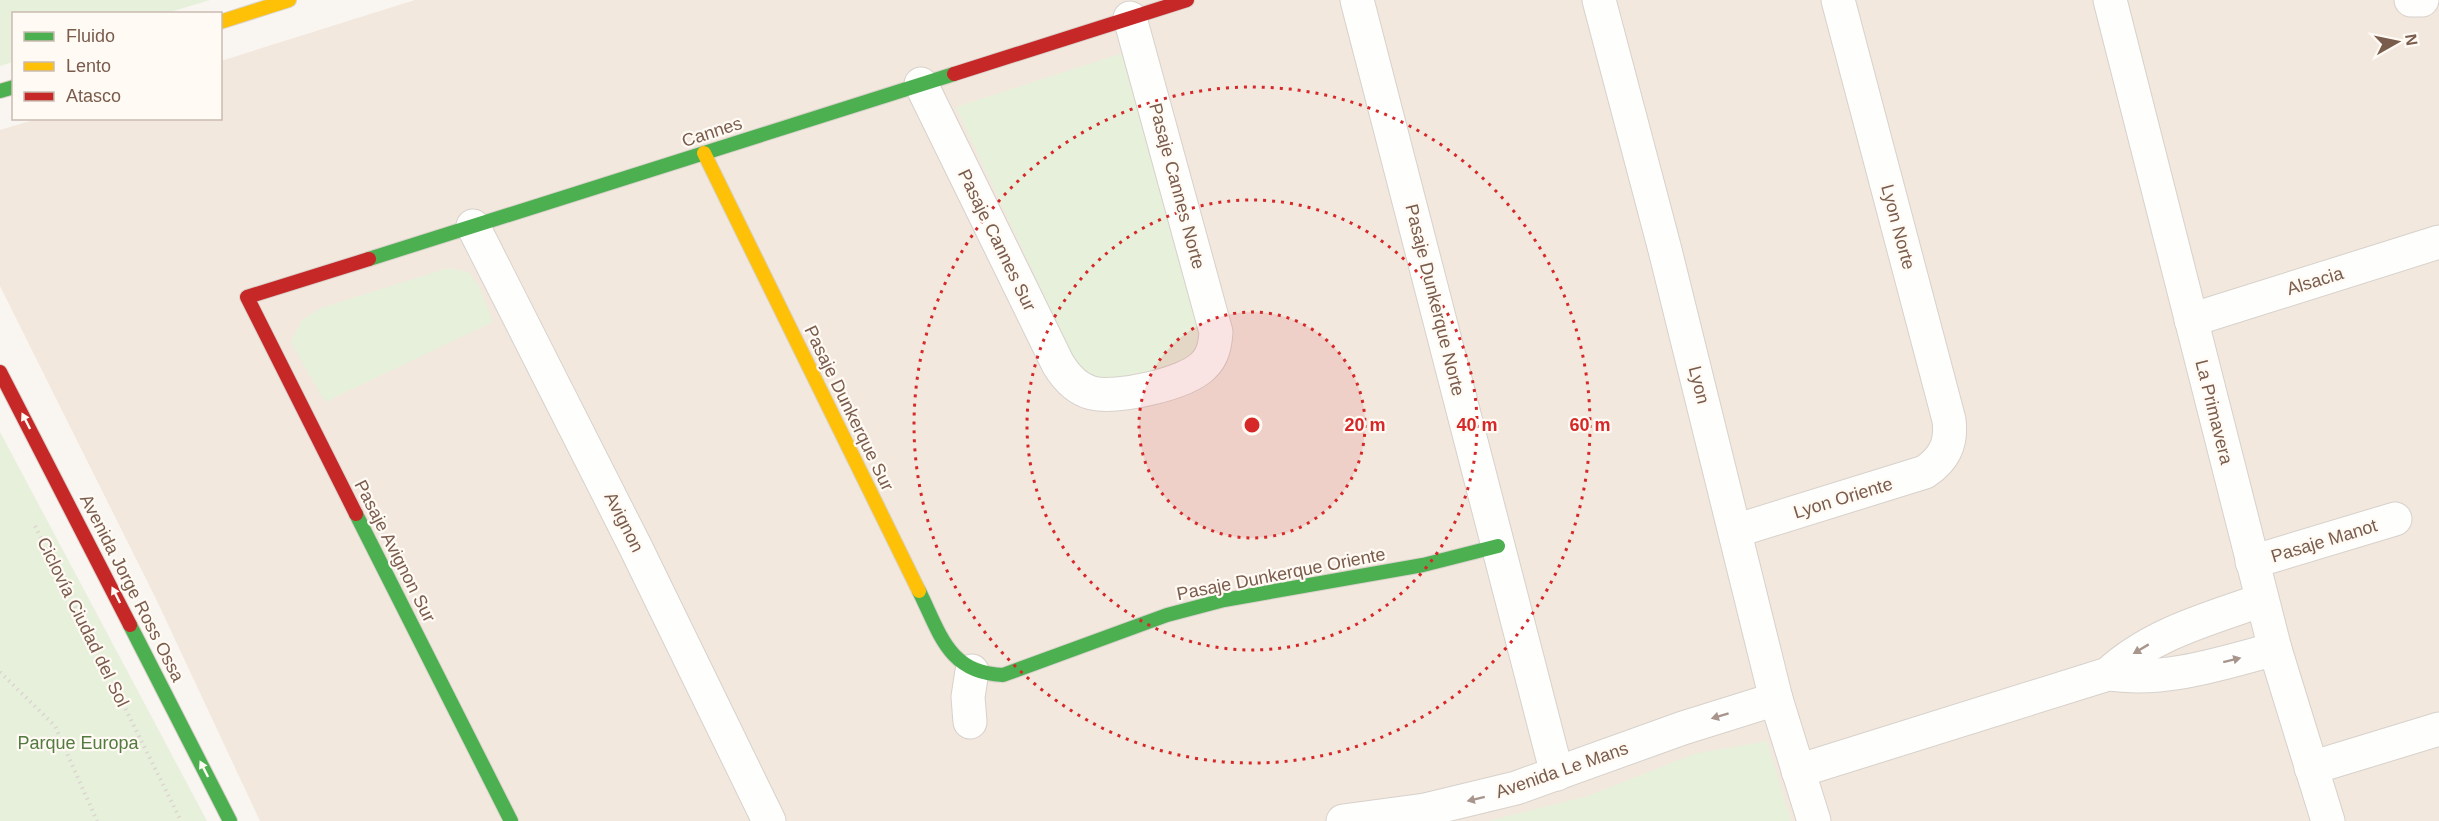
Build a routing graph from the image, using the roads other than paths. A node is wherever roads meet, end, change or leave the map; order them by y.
1 (289, 0) edge
2 (1187, 0) edge
3 (1357, 0) edge
4 (1599, 0) edge
5 (1838, 0) edge
6 (2110, 0) edge
7 (2411, 0) edge
8 (2422, 0) edge
9 (1130, 18) junction
10 (222, 21) edge
11 (921, 84) junction
12 (704, 153) junction
13 (473, 226) junction
14 (2439, 242) edge
15 (247, 297) joint
16 (2191, 320) junction
17 (0, 372) edge
18 (1082, 389) joint
19 (1945, 453) joint
20 (2395, 519) dead end
21 (1735, 531) junction
22 (1498, 546) junction
23 (2252, 562) junction
24 (2262, 600) junction
25 (2275, 649) junction
26 (972, 671) junction
27 (2108, 674) junction
28 (1776, 699) junction
29 (970, 722) dead end
30 (2439, 729) edge
31 (2311, 768) junction
32 (1798, 771) junction
33 (1557, 774) junction
34 (230, 821) edge
35 (511, 821) edge
36 (769, 821) edge
37 (1343, 821) edge
38 (1814, 821) edge
39 (2328, 821) edge

1 - 10 street
2 - 9 street, Cannes
3 - 22 street, Pasaje Dunkerque Norte
4 - 21 street, Lyon
5 - 19 street, Lyon Norte
6 - 16 street, La Primavera
7 - 8 street
9 - 11 street, Cannes
9 - 18 street, Pasaje Cannes Norte
11 - 12 street, Cannes
11 - 18 street, Pasaje Cannes Sur
12 - 13 street, Cannes
12 - 26 street, Pasaje Dunkerque Sur
13 - 15 street, Cannes
13 - 36 street, Avignon
14 - 16 street, Alsacia
15 - 35 street, Pasaje Avignon Sur
16 - 23 street, La Primavera
34 -> 17 street, Avenida Jorge Ross Ossa
19 - 21 street, Lyon Oriente
20 - 23 street, Pasaje Manot
21 - 28 street, Lyon
22 - 26 street, Pasaje Dunkerque Oriente
22 - 33 street, Pasaje Dunkerque Norte
23 - 24 street, La Primavera
24 - 25 street, La Primavera
24 -> 27 street
27 -> 25 street
25 - 31 street, La Primavera
26 - 29 street
27 - 32 street
28 - 32 street, Lyon
28 -> 33 street, Avenida Le Mans
30 - 31 street
31 - 39 street, La Primavera
32 - 38 street, Lyon
33 -> 37 street, Avenida Le Mans

